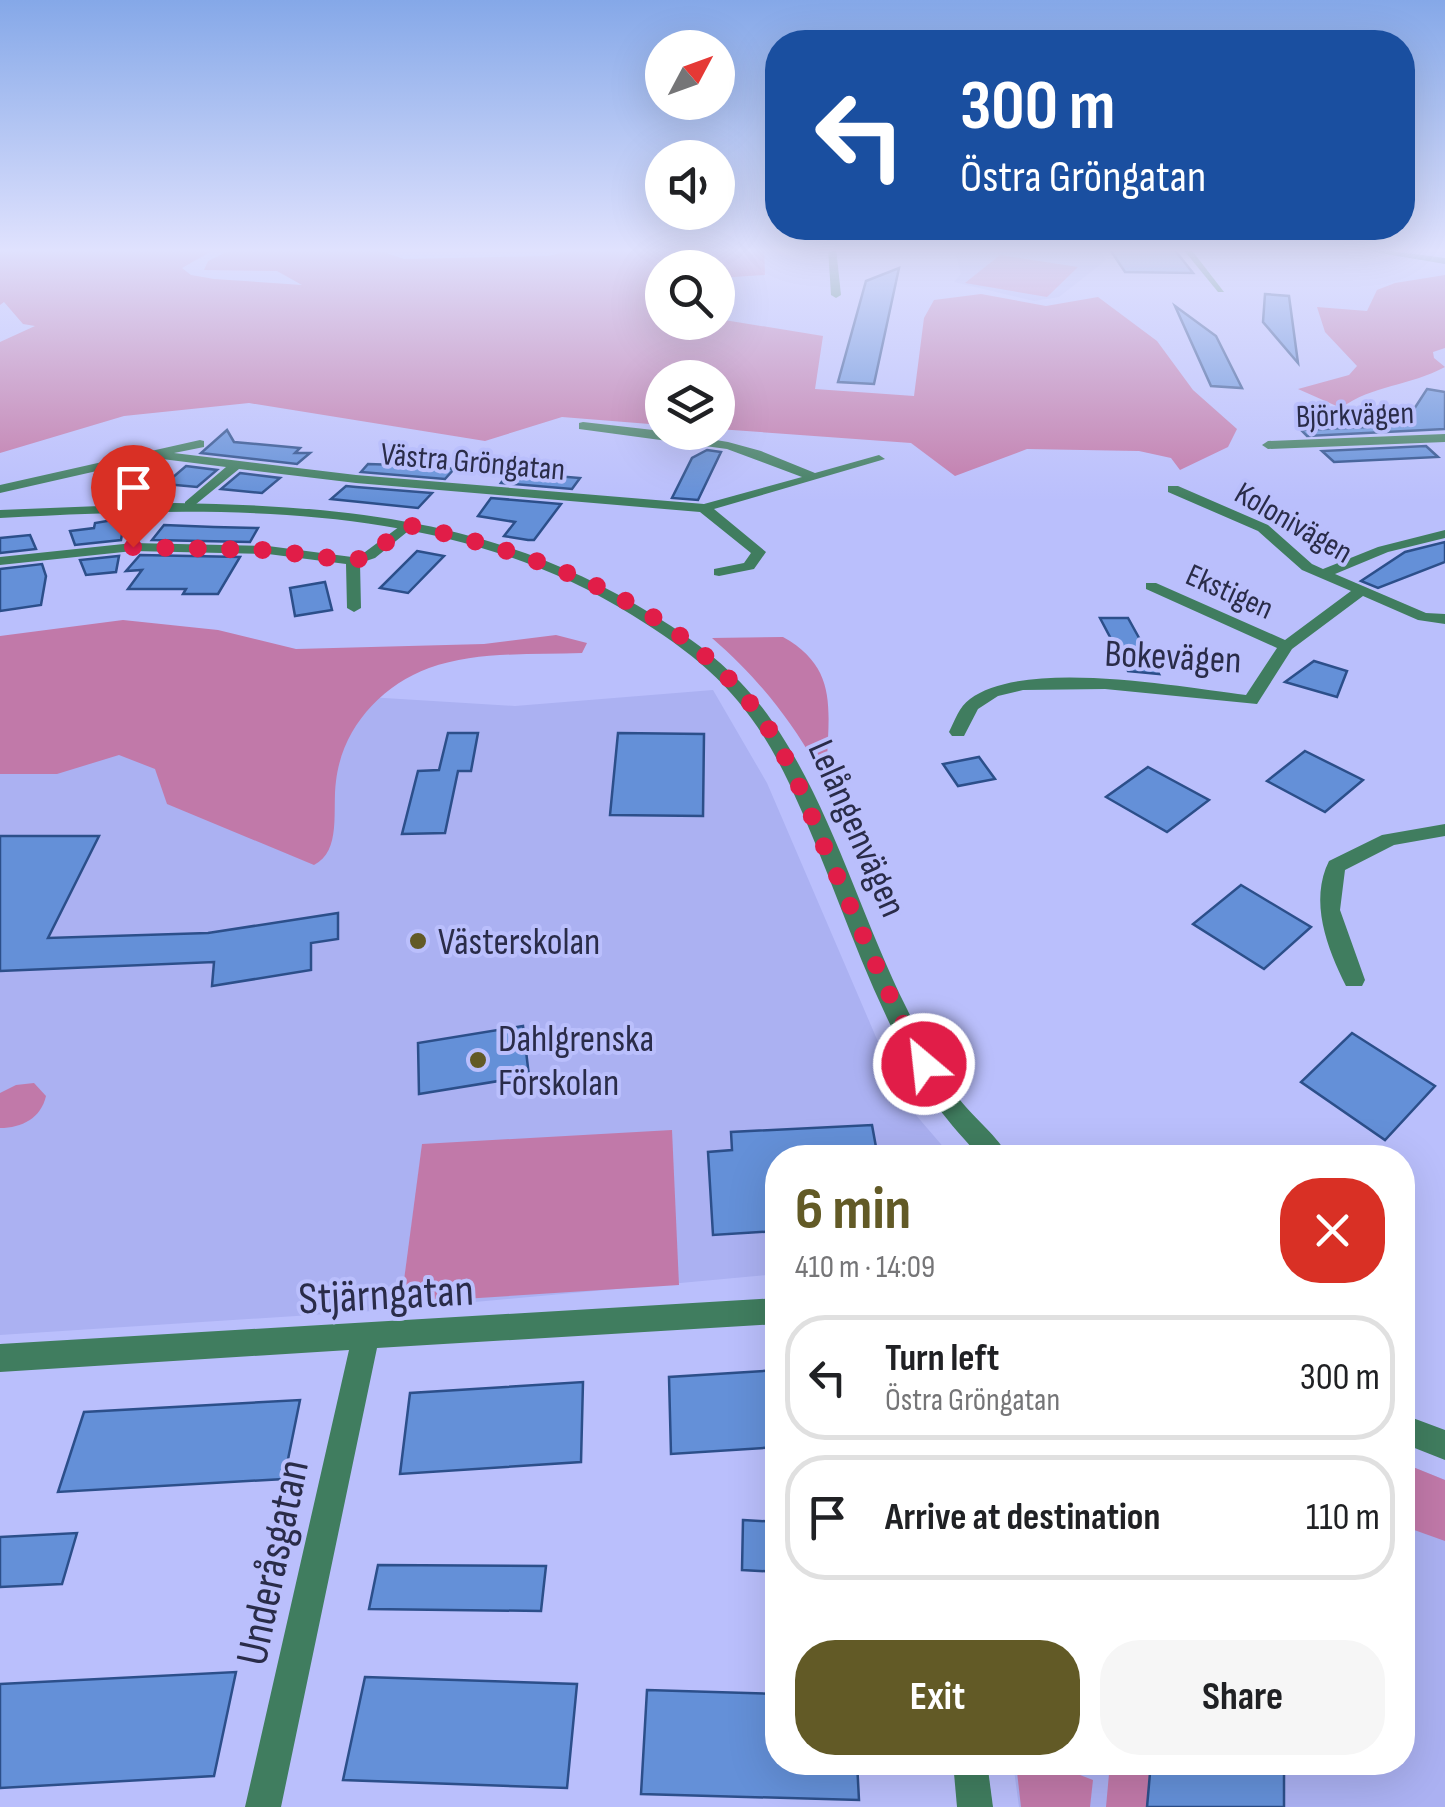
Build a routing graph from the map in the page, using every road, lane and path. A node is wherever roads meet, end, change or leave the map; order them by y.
1 (582, 426) dead end
2 (1445, 438) edge
3 (200, 444) dead end
4 (1268, 444) dead end
5 (156, 455) junction
6 (879, 460) dead end
7 (237, 464) junction
8 (812, 476) junction
9 (0, 489) edge
10 (1173, 489) dead end
11 (190, 504) junction
12 (704, 508) junction
13 (0, 514) edge
14 (408, 525) junction
15 (1445, 534) edge
16 (353, 561) junction
17 (0, 562) edge
18 (719, 572) dead end
19 (1324, 574) junction
20 (1151, 586) dead end
21 (1362, 591) junction
22 (354, 608) dead end
23 (1445, 619) edge
24 (1286, 646) junction
25 (958, 732) dead end
26 (1445, 830) edge
27 (1354, 980) dead end
28 (985, 1145) edge
29 (765, 1313) edge
30 (366, 1336) junction
31 (0, 1358) edge
32 (1415, 1433) edge
33 (1445, 1446) edge
34 (972, 1775) edge
35 (263, 1807) edge
36 (976, 1807) edge

1 - 8 street
2 - 4 street, Björkvägen
3 - 5 street, Västra Gröngatan
5 - 7 street, Västra Gröngatan
5 - 9 street, Västra Gröngatan
6 - 8 street, Västra Gröngatan
7 - 11 street
7 - 12 street, Västra Gröngatan
8 - 12 street, Västra Gröngatan
10 - 19 street, Kolonivägen
11 - 13 street, Lelångenvägen
11 - 14 street, Lelångenvägen
12 - 18 street
14 - 16 street
14 - 28 street, Lelångenvägen
15 - 19 street
16 - 17 street
16 - 22 street
19 - 21 street, Kolonivägen
20 - 24 street, Ekstigen
21 - 23 street, Kolonivägen
21 - 24 street, Bokevägen
24 - 25 street, Bokevägen
26 - 27 street
29 - 30 street, Stjärngatan
30 - 31 street, Stjärngatan
30 - 35 street, Underåsgatan
32 - 33 street
34 - 36 street

